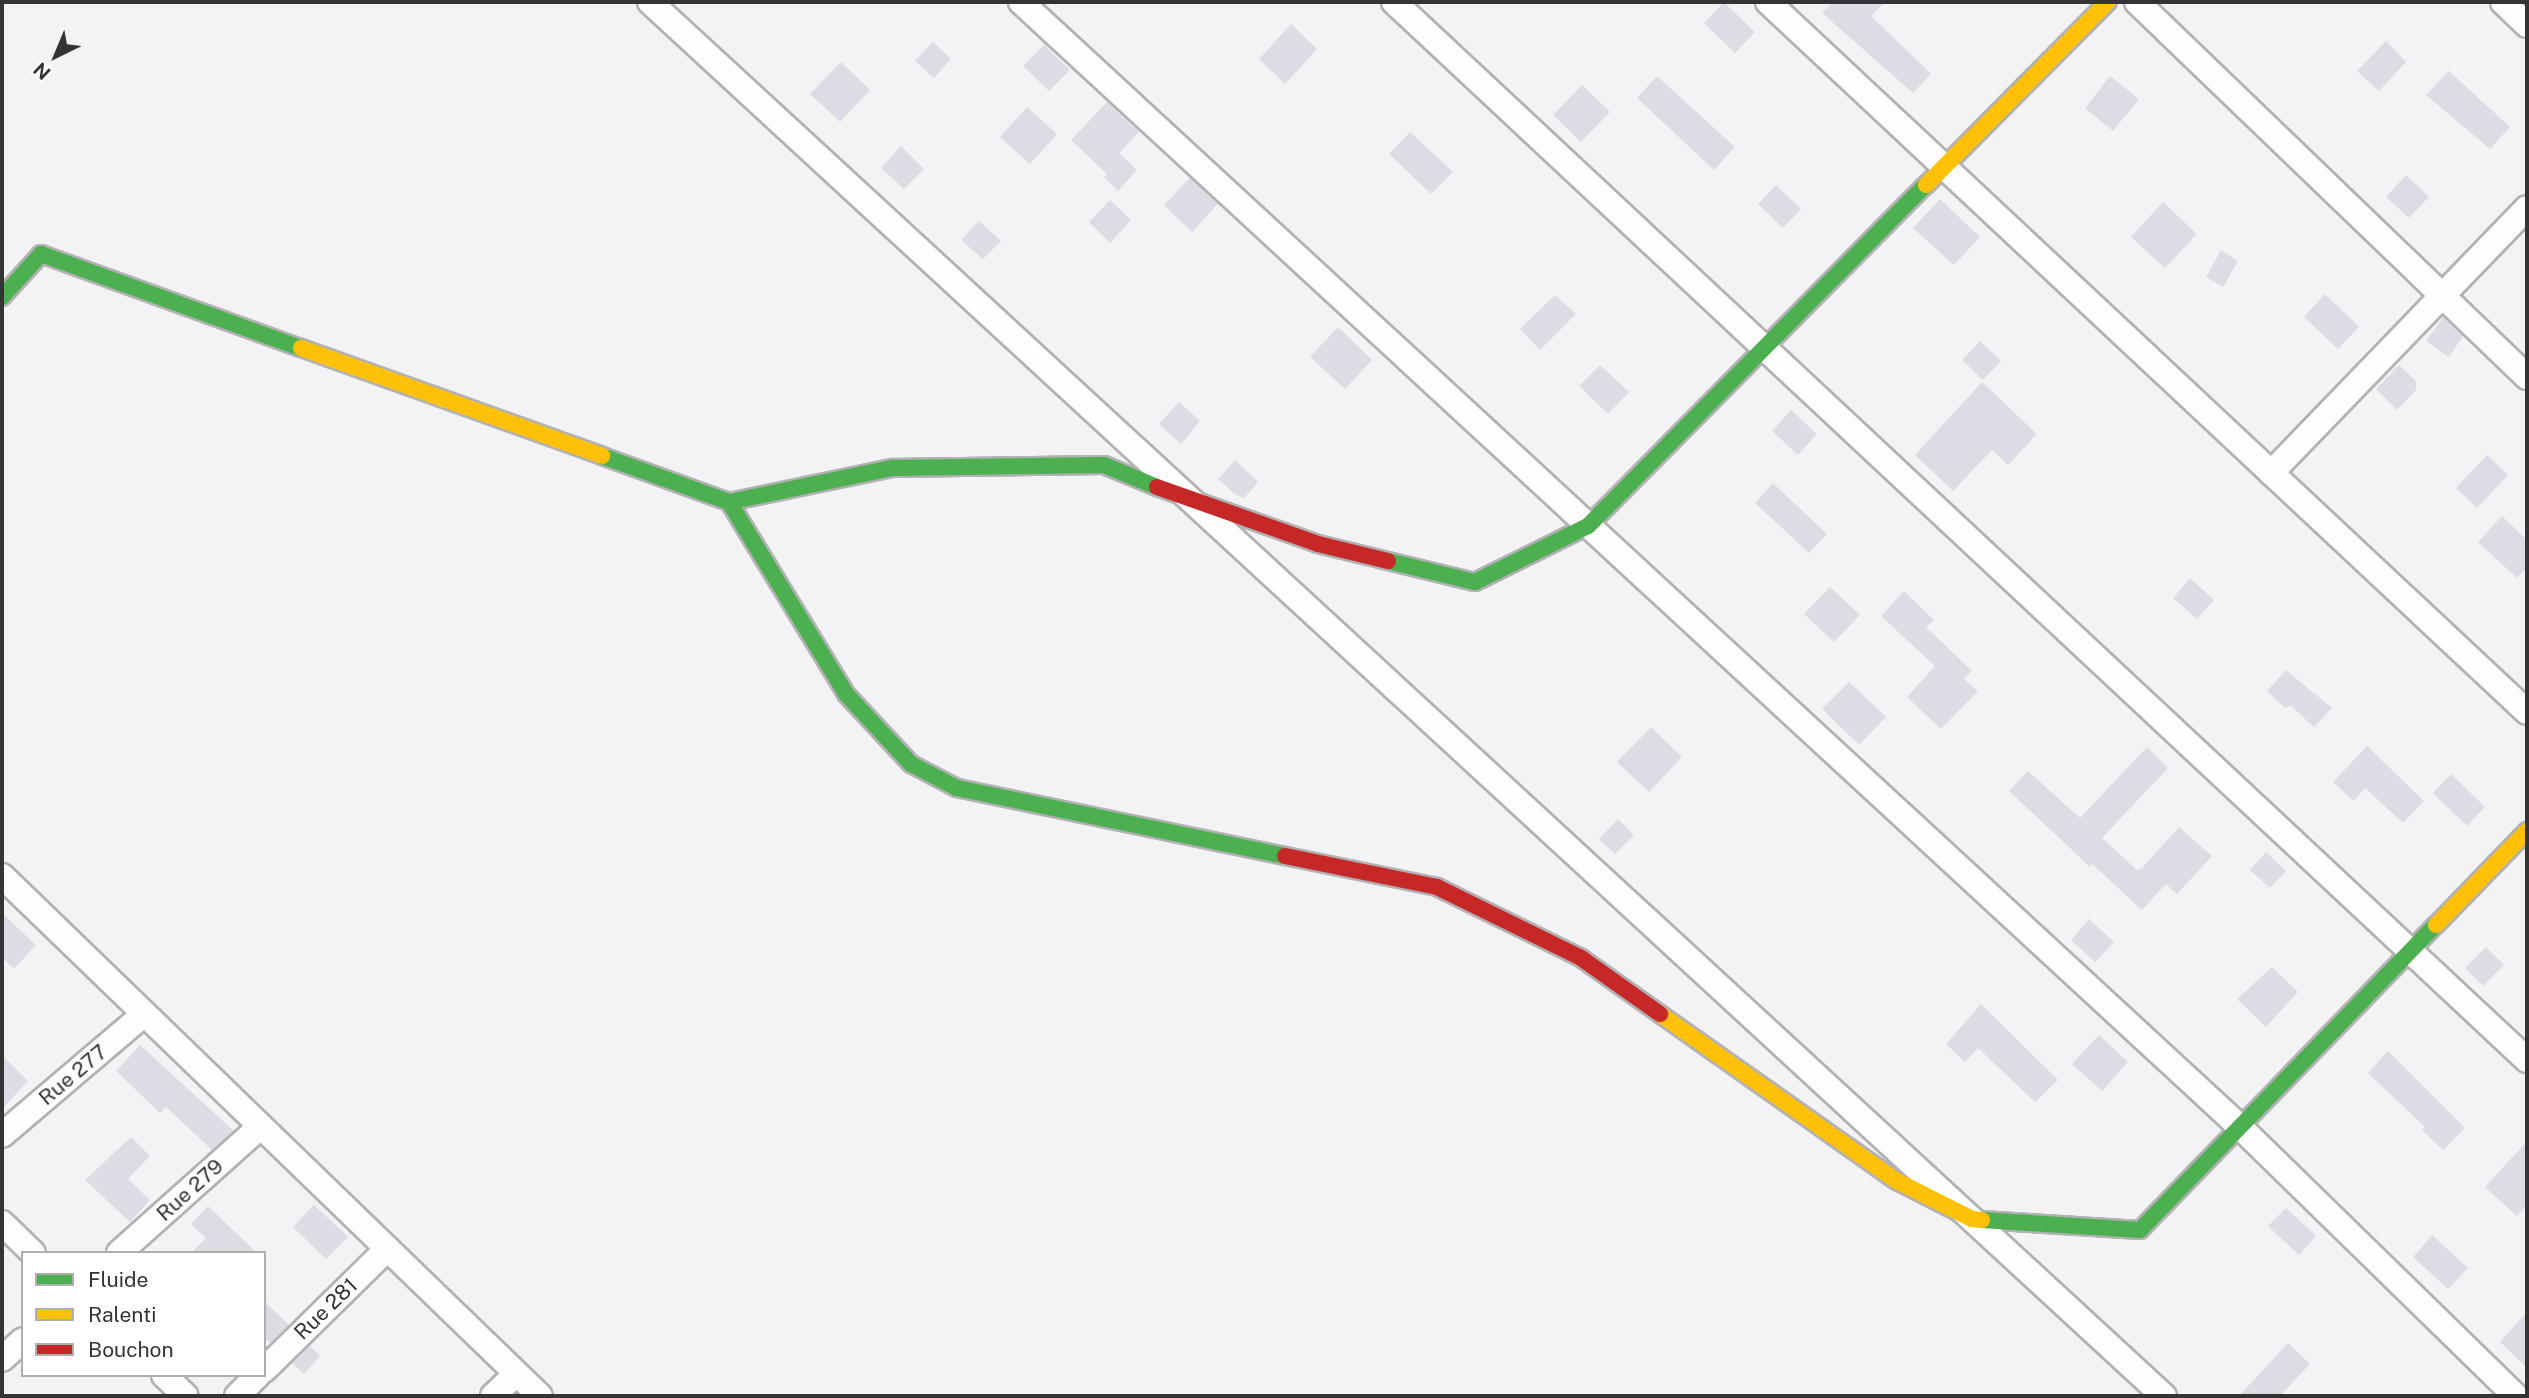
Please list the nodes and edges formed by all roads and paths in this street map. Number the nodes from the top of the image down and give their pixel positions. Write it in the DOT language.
graph roads {
  1 [pos="650,2"];
  2 [pos="1021,2"];
  3 [pos="1394,2"];
  4 [pos="1768,2"];
  5 [pos="2108,2"];
  6 [pos="2137,2"];
  7 [pos="2503,2"];
  8 [pos="2527,25"];
  9 [pos="1944,167"];
  10 [pos="2527,208"];
  11 [pos="2442,296"];
  12 [pos="2,297"];
  13 [pos="1765,348"];
  14 [pos="2527,377"];
  15 [pos="2271,473"];
  16 [pos="729,502"];
  17 [pos="1193,502"];
  18 [pos="1588,526"];
  19 [pos="2527,712"];
  20 [pos="2527,831"];
  21 [pos="2,876"];
  22 [pos="2411,951"];
  23 [pos="144,1014"];
  24 [pos="2527,1060"];
  25 [pos="260,1126"];
  26 [pos="2240,1127"];
  27 [pos="2,1135"];
  28 [pos="1972,1219"];
  29 [pos="2,1223"];
  30 [pos="387,1249"];
  31 [pos="31,1251"];
  32 [pos="121,1251"];
  33 [pos="21,1342"];
  34 [pos="2,1359"];
  35 [pos="266,1368"];
  36 [pos="516,1374"];
  37 [pos="166,1377"];
  38 [pos="256,1377"];
  39 [pos="186,1396"];
  40 [pos="237,1396"];
  41 [pos="493,1396"];
  42 [pos="540,1396"];
  43 [pos="2164,1396"];
  44 [pos="2516,1396"];
  1 -- 17 [label="street"];
  2 -- 18 [label="street"];
  3 -- 13 [label="street"];
  4 -- 9 [label="street"];
  5 -- 9 [label="street"];
  6 -- 11 [label="street"];
  7 -- 8 [label="street"];
  9 -- 13 [label="street"];
  9 -- 15 [label="street"];
  10 -- 11 [label="street"];
  11 -- 14 [label="street"];
  11 -- 15 [label="street"];
  12 -- 16 [label="street"];
  13 -- 18 [label="street"];
  13 -- 22 [label="street"];
  15 -- 19 [label="street"];
  16 -- 17 [label="street"];
  16 -- 28 [label="street"];
  17 -- 18 [label="street"];
  17 -- 28 [label="street"];
  18 -- 26 [label="street"];
  20 -- 22 [label="street"];
  21 -- 23 [label="street"];
  22 -- 24 [label="street"];
  22 -- 26 [label="street"];
  23 -- 25 [label="street"];
  23 -- 27 [label="street, Rue 277"];
  25 -- 30 [label="street"];
  25 -- 32 [label="street, Rue 279"];
  26 -- 28 [label="street"];
  26 -- 44 [label="street"];
  28 -- 43 [label="street"];
  29 -- 31 [label="street"];
  30 -- 35 [label="street, Rue 281"];
  30 -- 36 [label="street"];
  33 -- 34 [label="street"];
  36 -- 41 [label="street"];
  36 -- 42 [label="street"];
  37 -- 39 [label="street"];
  38 -- 40 [label="street"];
}
